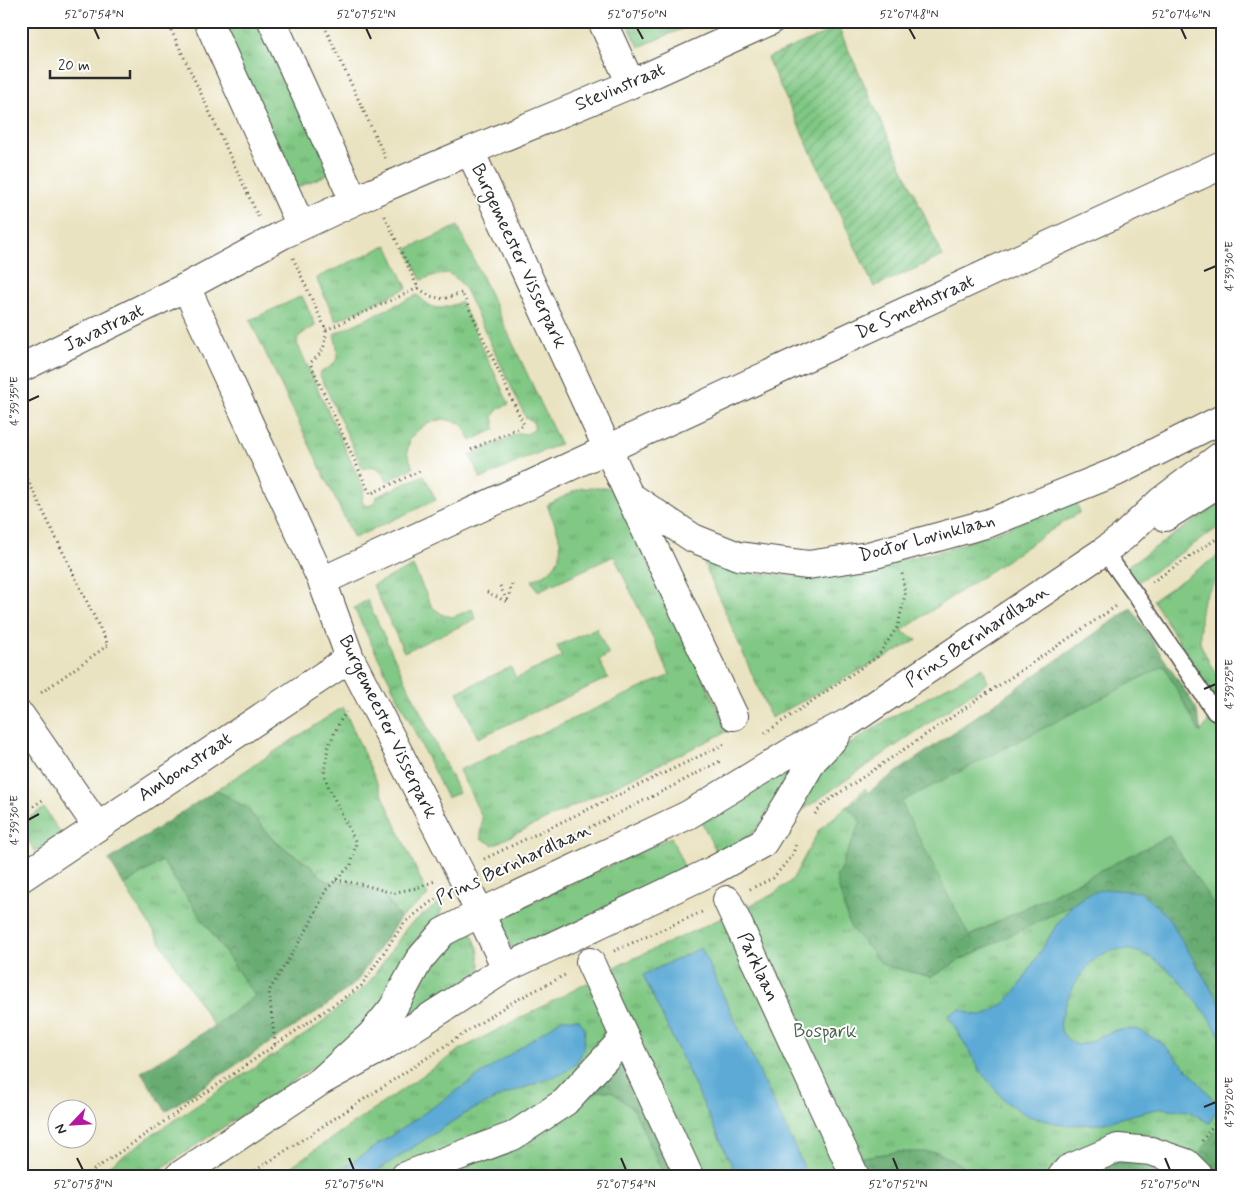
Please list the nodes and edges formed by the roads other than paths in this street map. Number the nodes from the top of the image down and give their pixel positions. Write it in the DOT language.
graph roads {
  1 [pos="208,21"];
  2 [pos="272,21"];
  3 [pos="602,21"];
  4 [pos="770,21"];
  5 [pos="631,84"];
  6 [pos="470,151"];
  7 [pos="1222,165"];
  8 [pos="375,192"];
  9 [pos="284,234"];
  10 [pos="186,287"];
  11 [pos="21,368"];
  12 [pos="1222,419"];
  13 [pos="608,449"];
  14 [pos="1222,455"];
  15 [pos="1222,481"];
  16 [pos="629,495"];
  17 [pos="1113,544"];
  18 [pos="322,581"];
  19 [pos="350,658"];
  20 [pos="29,706"];
  21 [pos="1222,715"];
  22 [pos="851,721"];
  23 [pos="733,728"];
  24 [pos="97,826"];
  25 [pos="21,878"];
  26 [pos="727,900"];
  27 [pos="480,913"];
  28 [pos="590,962"];
  29 [pos="506,968"];
  30 [pos="625,1037"];
  31 [pos="321,1081"];
  32 [pos="179,1176"];
  33 [pos="405,1176"];
  34 [pos="689,1176"];
  35 [pos="855,1176"];
  36 [pos="1062,1176"];
  37 [pos="1199,1176"];
  1 -- 9 [label="street"];
  2 -- 8 [label="street"];
  3 -- 5 [label="street"];
  4 -- 5 [label="street, Stevinstraat"];
  5 -- 6 [label="street, Stevinstraat"];
  6 -- 8 [label="street, Burgemeester Visserpark"];
  6 -- 13 [label="street, Burgemeester Visserpark"];
  7 -- 13 [label="street, De Smethstraat"];
  8 -- 9 [label="street, Burgemeester Visserpark"];
  9 -- 10 [label="street, Burgemeester Visserpark"];
  10 -- 11 [label="street, Javastraat"];
  10 -- 18 [label="street, Burgemeester Visserpark"];
  12 -- 16 [label="street, Doctor Lovinklaan"];
  13 -- 16 [label="street, Burgemeester Visserpark"];
  13 -- 18 [label="street"];
  14 -- 17 [label="street, Prins Bernhardlaan"];
  15 -- 17 [label="street, Prins Bernhardlaan"];
  16 -- 23 [label="street, Burgemeester Visserpark"];
  17 -- 21 [label="lane"];
  17 -- 22 [label="street, Prins Bernhardlaan"];
  18 -- 19 [label="street, Burgemeester Visserpark"];
  19 -- 24 [label="street, Ambonstraat"];
  19 -- 27 [label="street, Burgemeester Visserpark"];
  20 -- 24 [label="street"];
  22 -- 27 [label="street, Prins Bernhardlaan"];
  22 -- 29 [label="street, Prins Bernhardlaan"];
  24 -- 25 [label="street, Ambonstraat"];
  26 -- 35 [label="street, Parklaan"];
  27 -- 29 [label="street, Burgemeester Visserpark"];
  27 -- 31 [label="street, Prins Bernhardlaan"];
  28 -- 30 [label="street"];
  29 -- 31 [label="street, Prins Bernhardlaan"];
  30 -- 33 [label="street"];
  30 -- 34 [label="street"];
  31 -- 32 [label="street, Prins Bernhardlaan"];
  36 -- 37 [label="street"];
}
